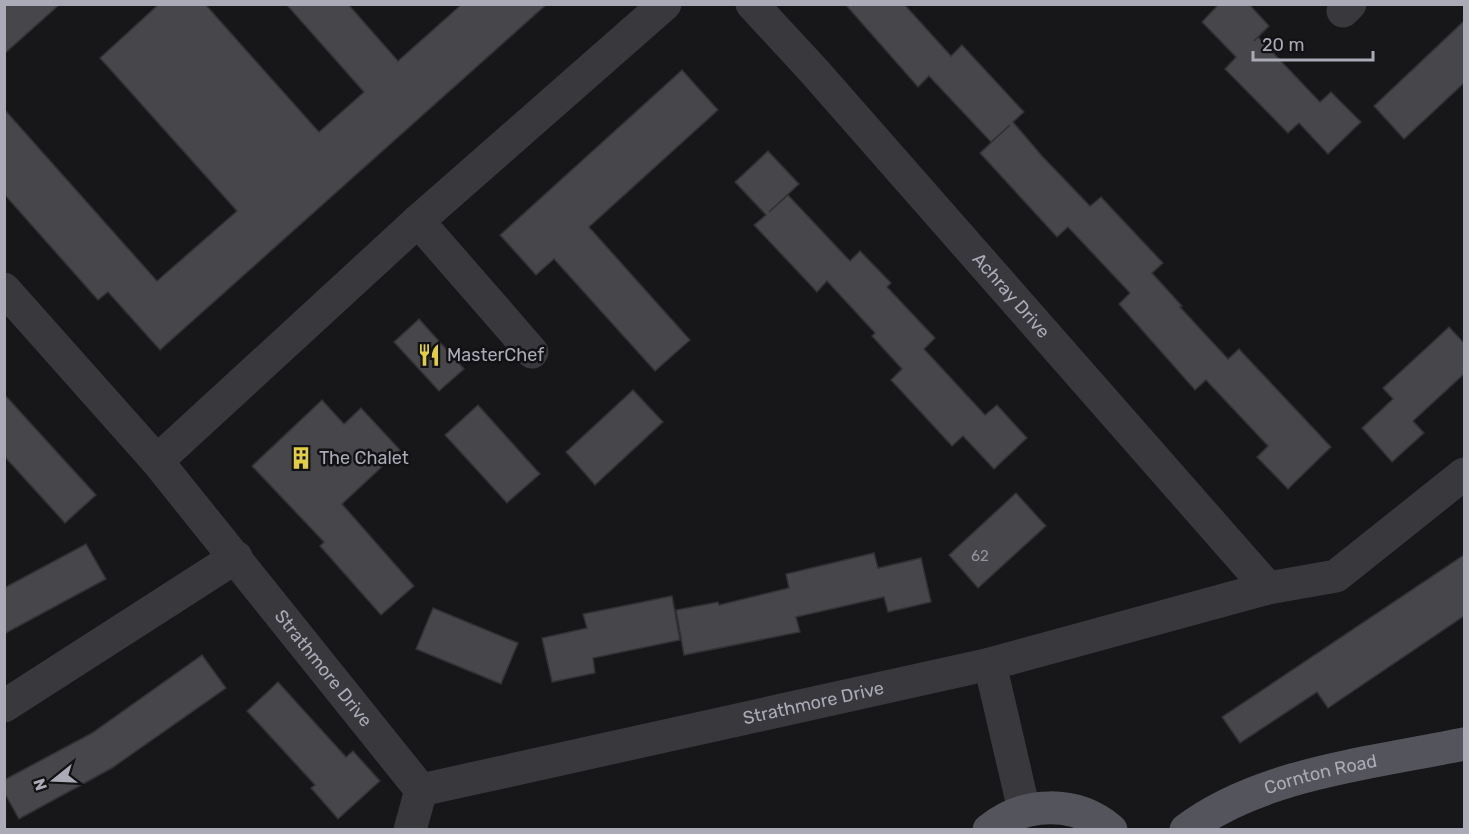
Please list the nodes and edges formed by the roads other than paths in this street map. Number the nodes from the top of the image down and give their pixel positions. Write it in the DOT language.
graph roads {
  1 [pos="665,4"];
  2 [pos="752,4"];
  3 [pos="418,221"];
  4 [pos="4,289"];
  5 [pos="532,352"];
  6 [pos="157,461"];
  7 [pos="1464,474"];
  8 [pos="236,557"];
  9 [pos="1268,588"];
  10 [pos="990,664"];
  11 [pos="4,706"];
  12 [pos="1464,744"];
  13 [pos="421,790"];
  14 [pos="1024,810"];
  15 [pos="410,830"];
  16 [pos="989,830"];
  17 [pos="1111,830"];
  18 [pos="1186,830"];
  1 -- 3 [label="street"];
  2 -- 9 [label="street, Achray Drive"];
  3 -- 5 [label="street"];
  3 -- 6 [label="street"];
  4 -- 6 [label="street, Strathmore Drive"];
  6 -- 8 [label="street, Strathmore Drive"];
  7 -- 9 [label="street, Strathmore Drive"];
  8 -- 11 [label="street"];
  8 -- 13 [label="street, Strathmore Drive"];
  9 -- 10 [label="street, Strathmore Drive"];
  10 -- 13 [label="street, Strathmore Drive"];
  10 -- 14 [label="street"];
  12 -- 18 [label="main road, Cornton Road"];
  13 -- 15 [label="street"];
  14 -- 16 [label="main road"];
  14 -- 17 [label="main road"];
}
